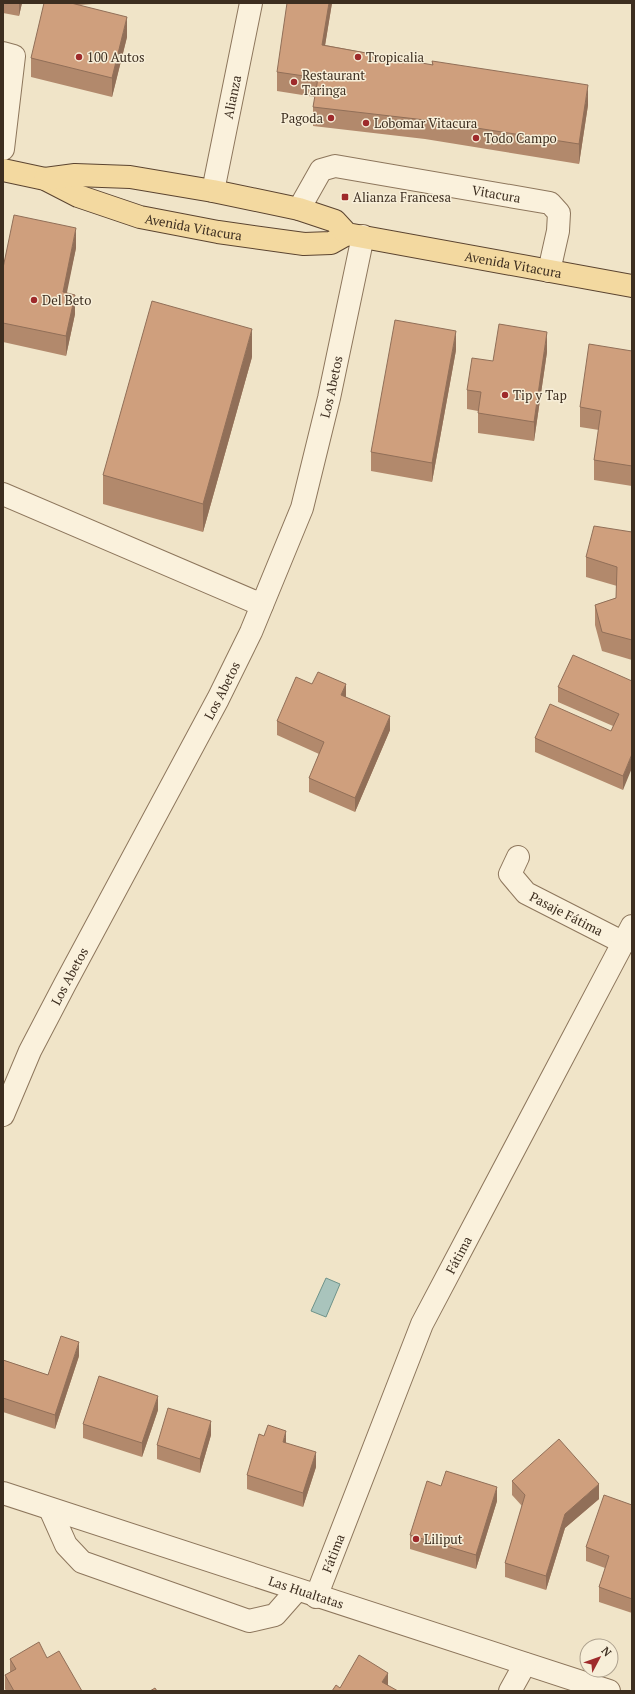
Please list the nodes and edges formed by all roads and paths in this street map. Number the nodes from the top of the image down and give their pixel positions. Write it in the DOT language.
graph roads {
  1 [pos="251,3"];
  2 [pos="3,54"];
  3 [pos="3,149"];
  4 [pos="3,170"];
  5 [pos="45,179"];
  6 [pos="213,191"];
  7 [pos="299,209"];
  8 [pos="355,235"];
  9 [pos="549,271"];
  10 [pos="632,286"];
  11 [pos="3,494"];
  12 [pos="262,604"];
  13 [pos="518,857"];
  14 [pos="628,935"];
  15 [pos="3,1115"];
  16 [pos="3,1493"];
  17 [pos="50,1509"];
  18 [pos="307,1593"];
  19 [pos="525,1664"];
  20 [pos="510,1691"];
  21 [pos="609,1691"];
  1 -- 6 [label="street, Alianza"];
  2 -- 3 [label="street"];
  4 -- 5 [label="main road, Avenida Vitacura"];
  5 -- 6 [label="main road, Avenida Vitacura"];
  5 -- 8 [label="main road, Avenida Vitacura"];
  6 -- 7 [label="main road, Avenida Vitacura"];
  7 -- 8 [label="main road, Avenida Vitacura"];
  7 -- 9 [label="street, Vitacura"];
  8 -- 9 [label="main road, Avenida Vitacura"];
  8 -- 12 [label="street, Los Abetos"];
  9 -- 10 [label="main road, Avenida Vitacura"];
  11 -- 12 [label="street"];
  12 -- 15 [label="street, Los Abetos"];
  13 -- 14 [label="street, Pasaje Fátima"];
  14 -- 18 [label="street, Fátima"];
  16 -- 17 [label="street, Las Hualtatas"];
  17 -- 18 [label="street, Las Hualtatas"];
  17 -- 18 [label="street"];
  18 -- 19 [label="street, Las Hualtatas"];
  19 -- 20 [label="street"];
  19 -- 21 [label="street, Las Hualtatas"];
}
